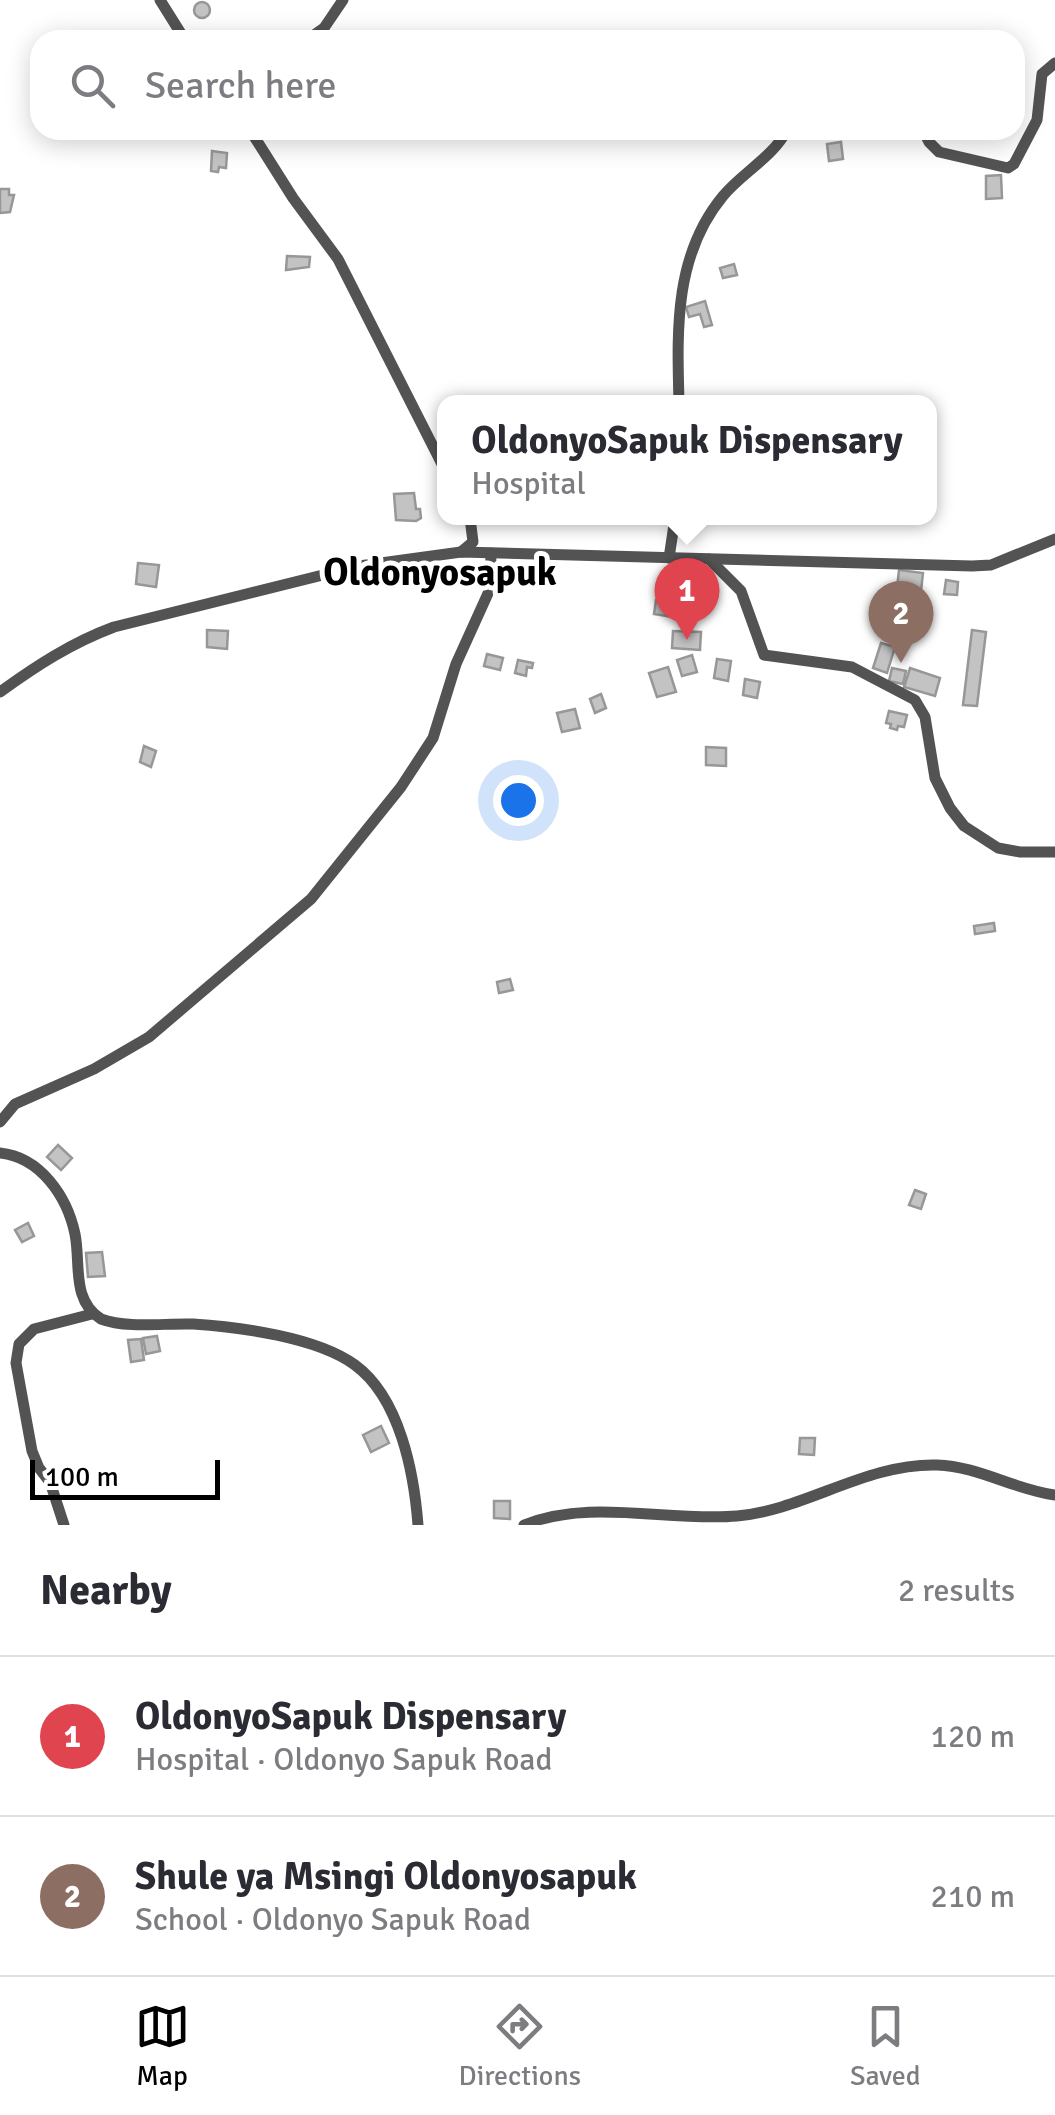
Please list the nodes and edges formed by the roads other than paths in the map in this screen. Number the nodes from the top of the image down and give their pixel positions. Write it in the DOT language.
graph roads {
  1 [pos="344,0"];
  2 [pos="162,1"];
  3 [pos="179,30"];
  4 [pos="318,30"];
  5 [pos="1055,63"];
  6 [pos="256,140"];
  7 [pos="781,140"];
  8 [pos="927,140"];
  9 [pos="680,395"];
  10 [pos="437,454"];
  11 [pos="472,525"];
  12 [pos="673,525"];
  13 [pos="1055,539"];
  14 [pos="461,552"];
  15 [pos="492,553"];
  16 [pos="669,558"];
  17 [pos="709,559"];
  18 [pos="0,692"];
  19 [pos="1055,852"];
  20 [pos="0,1122"];
  21 [pos="0,1152"];
  22 [pos="92,1314"];
  23 [pos="1055,1495"];
  24 [pos="64,1525"];
  25 [pos="418,1525"];
  26 [pos="524,1525"];
  1 -- 4 [label="street"];
  2 -- 3 [label="street"];
  5 -- 8 [label="street"];
  6 -- 10 [label="street"];
  7 -- 9 [label="street"];
  11 -- 14 [label="street"];
  12 -- 16 [label="street"];
  13 -- 17 [label="street"];
  14 -- 15 [label="street"];
  14 -- 18 [label="street"];
  15 -- 16 [label="street"];
  15 -- 20 [label="street"];
  16 -- 17 [label="street"];
  17 -- 19 [label="street"];
  21 -- 22 [label="street"];
  22 -- 24 [label="street"];
  22 -- 25 [label="street"];
  23 -- 26 [label="street"];
}
